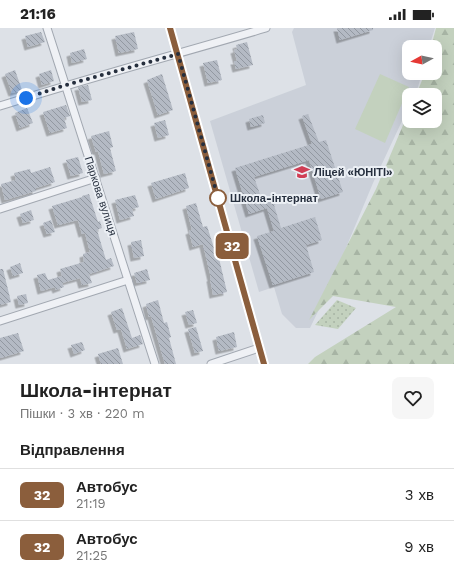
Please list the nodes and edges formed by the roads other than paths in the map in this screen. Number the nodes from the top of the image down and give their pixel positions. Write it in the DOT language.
graph roads {
  1 [pos="47,28"];
  2 [pos="170,28"];
  3 [pos="266,28"];
  4 [pos="178,54"];
  5 [pos="66,85"];
  6 [pos="0,106"];
  7 [pos="96,178"];
  8 [pos="0,210"];
  9 [pos="128,280"];
  10 [pos="0,321"];
  11 [pos="259,348"];
  12 [pos="155,364"];
  13 [pos="211,364"];
  14 [pos="264,364"];
  1 -- 5 [label="street, Паркова вулиця"];
  2 -- 4 [label="main road"];
  3 -- 4 [label="street"];
  4 -- 5 [label="street"];
  4 -- 11 [label="main road"];
  5 -- 6 [label="street"];
  5 -- 7 [label="street, Паркова вулиця"];
  7 -- 8 [label="street"];
  7 -- 9 [label="street, Паркова вулиця"];
  9 -- 10 [label="street"];
  9 -- 12 [label="street, Паркова вулиця"];
  11 -- 13 [label="street"];
  11 -- 14 [label="main road"];
}
